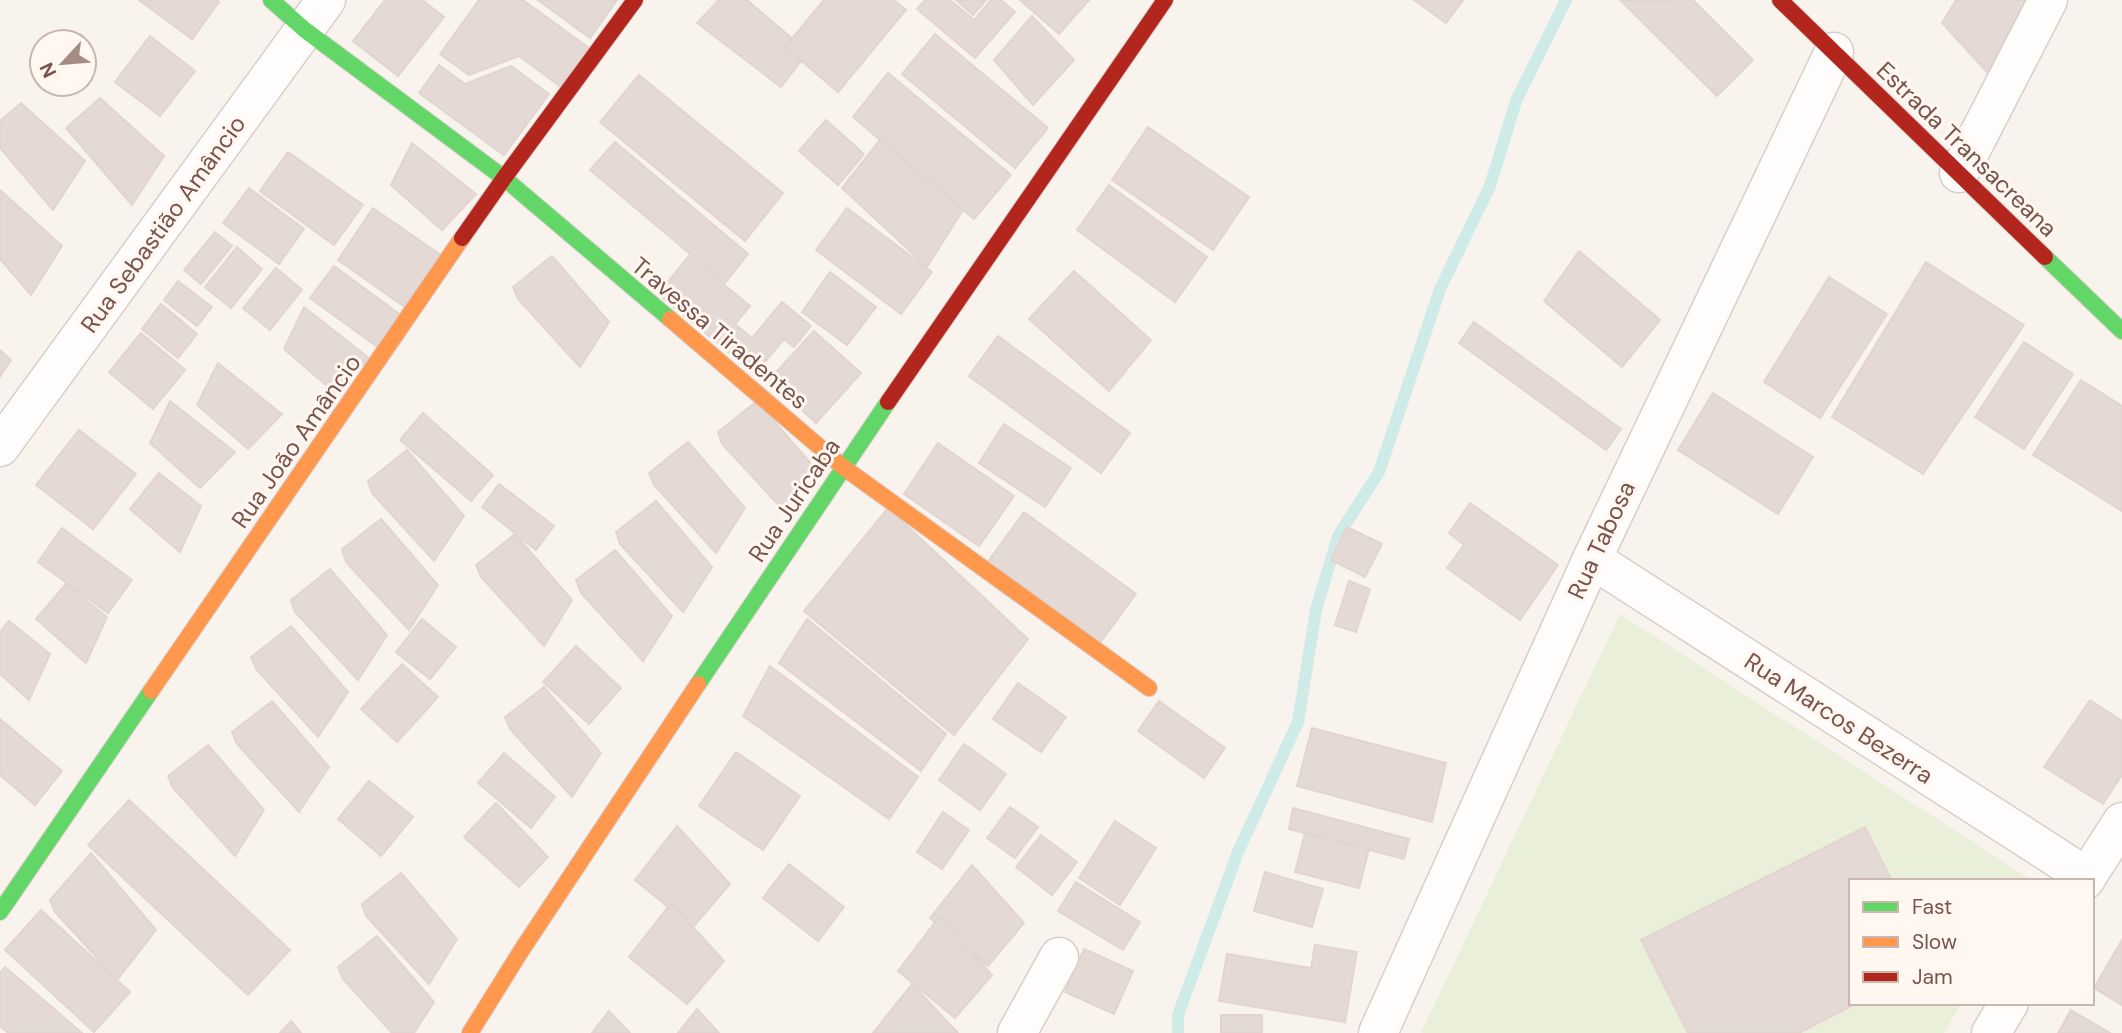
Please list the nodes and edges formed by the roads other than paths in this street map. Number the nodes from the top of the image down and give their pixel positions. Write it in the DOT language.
graph roads {
  1 [pos="271,0"];
  2 [pos="635,0"];
  3 [pos="1165,0"];
  4 [pos="1780,0"];
  5 [pos="2048,0"];
  6 [pos="315,15"];
  7 [pos="1834,52"];
  8 [pos="1959,173"];
  9 [pos="504,178"];
  10 [pos="2122,331"];
  11 [pos="0,447"];
  12 [pos="843,467"];
  13 [pos="1592,559"];
  14 [pos="1149,688"];
  15 [pos="2122,822"];
  16 [pos="2085,879"];
  17 [pos="0,912"];
  18 [pos="1059,957"];
  19 [pos="2008,1005"];
  20 [pos="470,1033"];
  21 [pos="1017,1033"];
  22 [pos="1378,1033"];
  23 [pos="1991,1033"];
  1 -- 6 [label="street, Travessa Tiradentes"];
  2 -- 9 [label="street, Rua João Amâncio"];
  3 -- 12 [label="street, Rua Juricaba"];
  4 -- 7 [label="street, Estrada Transacreana"];
  5 -- 8 [label="street"];
  6 -- 9 [label="street, Travessa Tiradentes"];
  6 -- 11 [label="street, Rua Sebastião Amâncio"];
  7 -- 8 [label="street, Estrada Transacreana"];
  7 -- 13 [label="street, Rua Tabosa"];
  8 -- 10 [label="street, Estrada Transacreana"];
  9 -- 12 [label="street, Travessa Tiradentes"];
  9 -- 17 [label="street, Rua João Amâncio"];
  12 -- 14 [label="street, Travessa Tiradentes"];
  12 -- 20 [label="street, Rua Juricaba"];
  13 -- 16 [label="street, Rua Marcos Bezerra"];
  13 -- 22 [label="street, Rua Tabosa"];
  15 -- 16 [label="street"];
  18 -- 21 [label="street"];
  19 -- 23 [label="street"];
}
